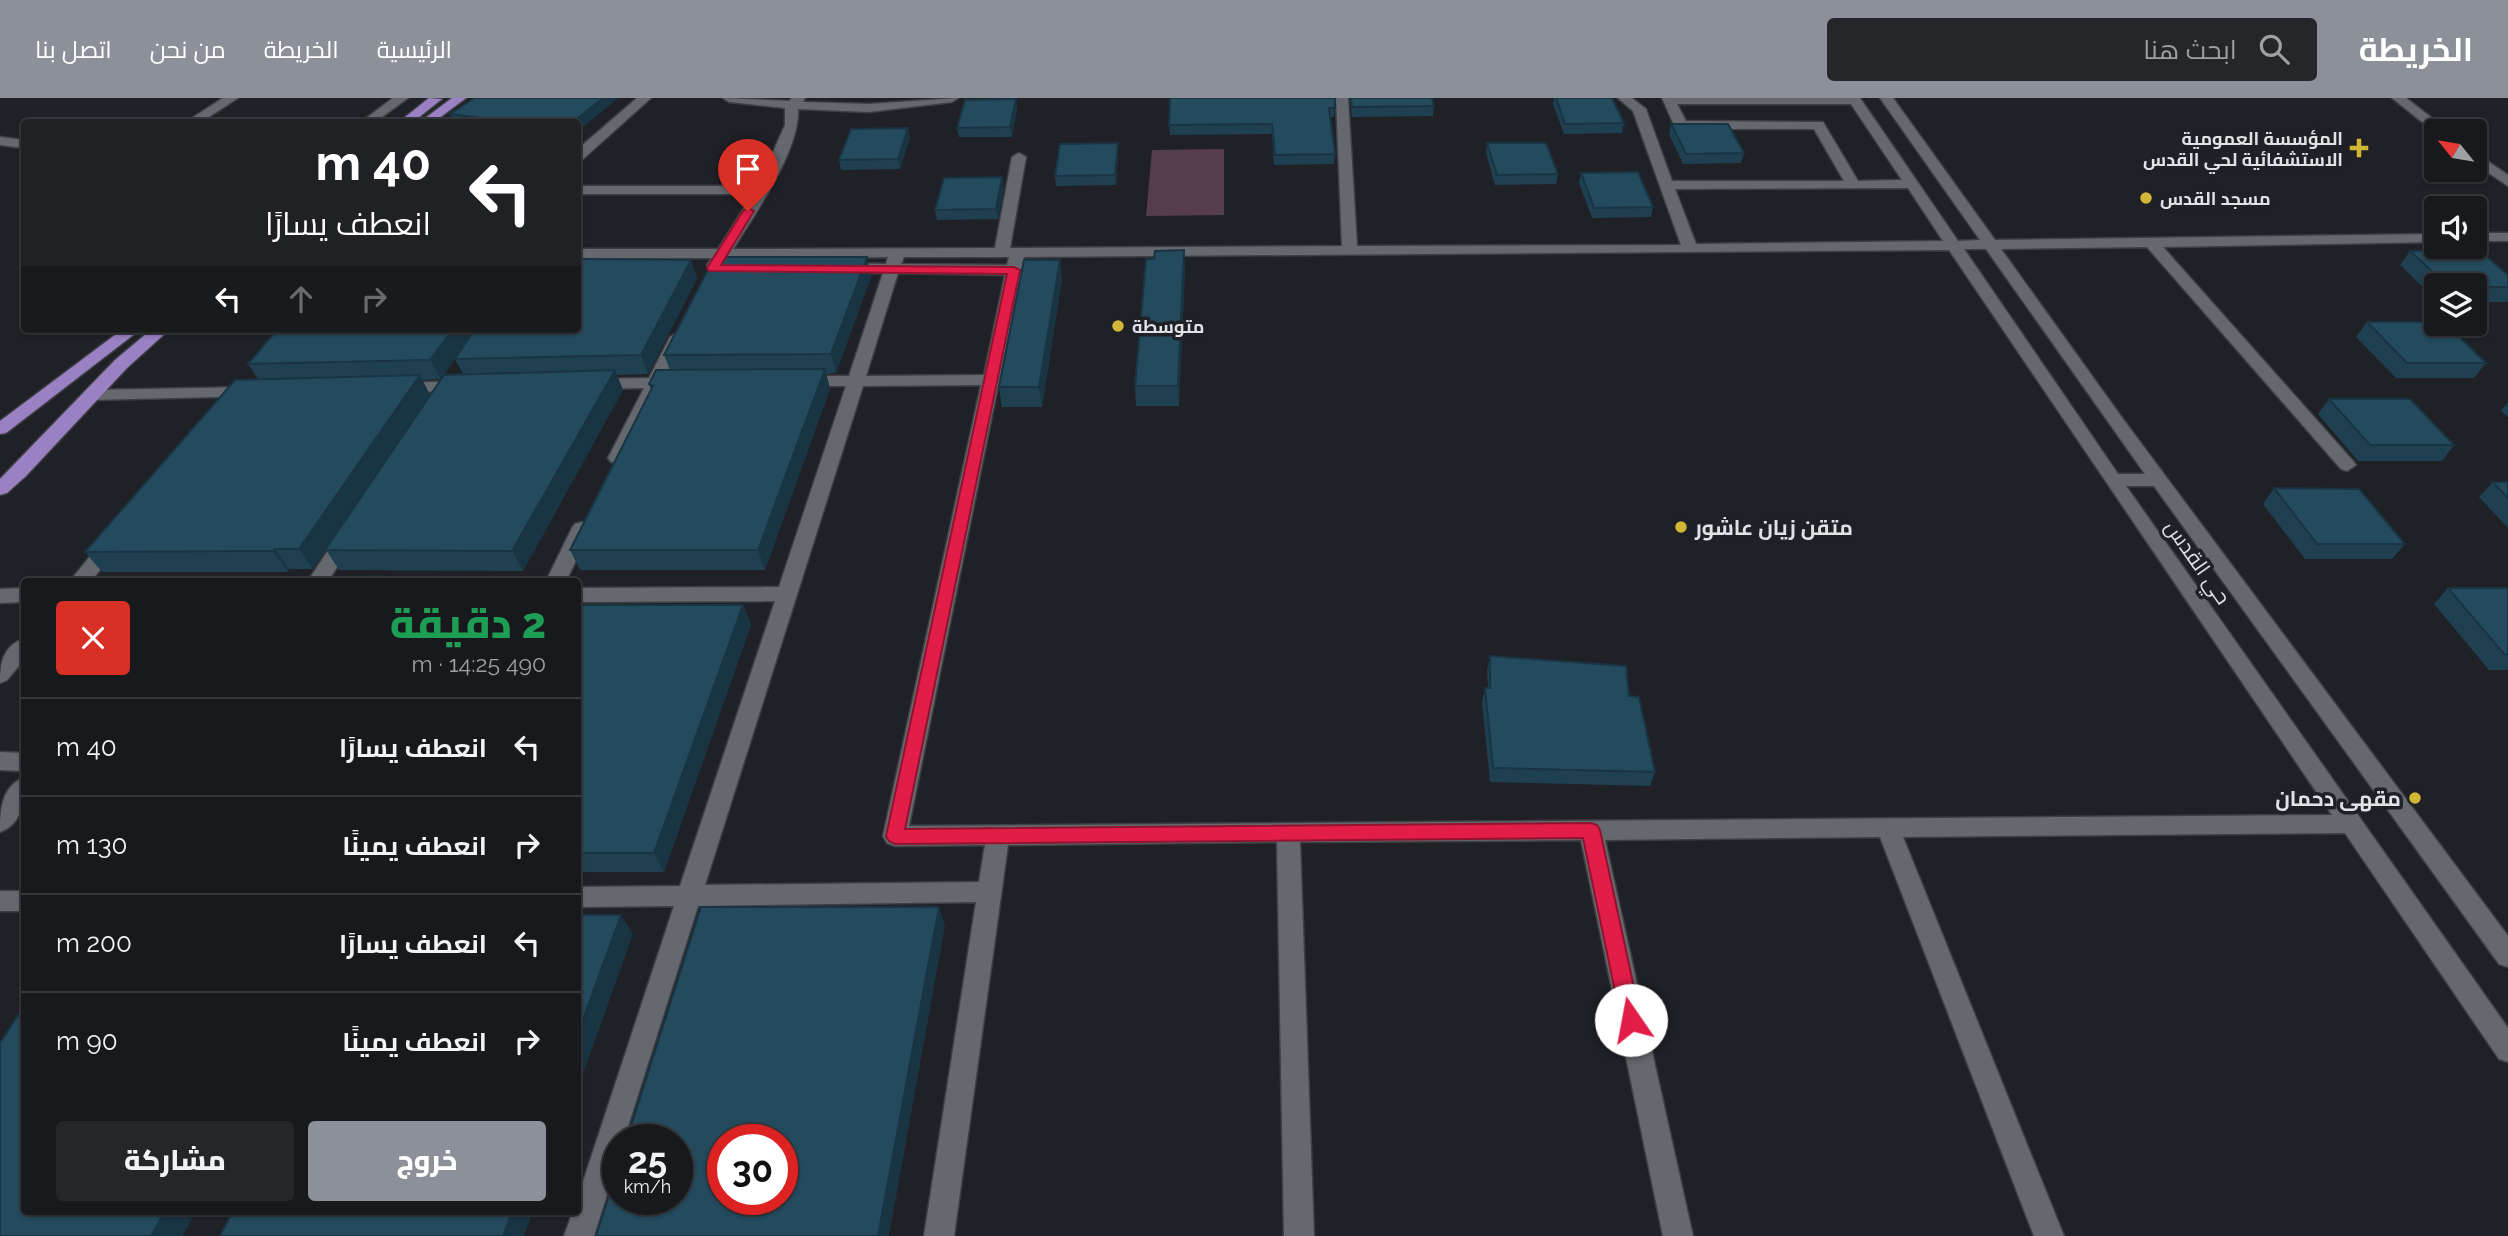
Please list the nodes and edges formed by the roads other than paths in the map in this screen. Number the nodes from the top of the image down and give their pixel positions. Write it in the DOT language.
graph roads {
  1 [pos="232,98"];
  2 [pos="402,98"];
  3 [pos="438,98"];
  4 [pos="460,98"];
  5 [pos="645,98"];
  6 [pos="729,98"];
  7 [pos="952,98"];
  8 [pos="1342,98"];
  9 [pos="1624,98"];
  10 [pos="1886,98"];
  11 [pos="2398,98"];
  12 [pos="1669,99"];
  13 [pos="1855,99"];
  14 [pos="795,102"];
  15 [pos="197,119"];
  16 [pos="372,119"];
  17 [pos="409,119"];
  18 [pos="430,119"];
  19 [pos="2426,119"];
  20 [pos="0,141"];
  21 [pos="21,144"];
  22 [pos="581,150"];
  23 [pos="1019,157"];
  24 [pos="2487,166"];
  25 [pos="2508,181"];
  26 [pos="1913,184"];
  27 [pos="1666,185"];
  28 [pos="1854,185"];
  29 [pos="581,190"];
  30 [pos="763,190"];
  31 [pos="2487,237"];
  32 [pos="2508,237"];
  33 [pos="2424,238"];
  34 [pos="2151,242"];
  35 [pos="1955,245"];
  36 [pos="1990,245"];
  37 [pos="1350,249"];
  38 [pos="1690,249"];
  39 [pos="1010,251"];
  40 [pos="581,254"];
  41 [pos="895,260"];
  42 [pos="714,267"];
  43 [pos="581,268"];
  44 [pos="1014,270"];
  45 [pos="684,325"];
  46 [pos="127,333"];
  47 [pos="157,333"];
  48 [pos="459,367"];
  49 [pos="259,371"];
  50 [pos="856,380"];
  51 [pos="991,380"];
  52 [pos="789,381"];
  53 [pos="654,382"];
  54 [pos="695,382"];
  55 [pos="571,384"];
  56 [pos="445,386"];
  57 [pos="487,386"];
  58 [pos="377,388"];
  59 [pos="269,391"];
  60 [pos="241,392"];
  61 [pos="92,395"];
  62 [pos="430,409"];
  63 [pos="223,413"];
  64 [pos="0,429"];
  65 [pos="2347,465"];
  66 [pos="611,469"];
  67 [pos="2113,480"];
  68 [pos="2159,480"];
  69 [pos="0,489"];
  70 [pos="593,506"];
  71 [pos="356,524"];
  72 [pos="125,528"];
  73 [pos="83,578"];
  74 [pos="320,578"];
  75 [pos="557,578"];
  76 [pos="787,594"];
  77 [pos="581,595"];
  78 [pos="0,596"];
  79 [pos="21,596"];
  80 [pos="21,650"];
  81 [pos="0,675"];
  82 [pos="0,761"];
  83 [pos="21,762"];
  84 [pos="21,792"];
  85 [pos="0,823"];
  86 [pos="2350,824"];
  87 [pos="1888,828"];
  88 [pos="1591,830"];
  89 [pos="1288,833"];
  90 [pos="998,835"];
  91 [pos="990,892"];
  92 [pos="690,895"];
  93 [pos="581,897"];
  94 [pos="0,901"];
  95 [pos="21,901"];
  96 [pos="2508,956"];
  97 [pos="2508,1050"];
  98 [pos="579,1236"];
  99 [pos="939,1236"];
  100 [pos="1299,1236"];
  101 [pos="1678,1236"];
  102 [pos="2049,1236"];
  1 -- 15 [label="street"];
  2 -- 16 [label="street"];
  3 -- 17 [label="main road"];
  4 -- 18 [label="main road"];
  5 -- 22 [label="street"];
  6 -- 14 [label="street"];
  7 -- 14 [label="street"];
  8 -- 37 [label="street"];
  9 -- 27 [label="street"];
  10 -- 36 [label="street"];
  11 -- 19 [label="street"];
  12 -- 13 [label="street"];
  12 -- 28 [label="street"];
  13 -- 26 [label="street, حي القدس"];
  14 -- 30 [label="street"];
  20 -- 21 [label="street"];
  23 -- 39 [label="street"];
  24 -- 25 [label="street"];
  26 -- 28 [label="street"];
  26 -- 35 [label="street, حي القدس"];
  27 -- 28 [label="street"];
  27 -- 38 [label="street"];
  29 -- 30 [label="street"];
  30 -- 42 [label="street"];
  31 -- 32 [label="street"];
  33 -- 34 [label="street"];
  34 -- 36 [label="street"];
  34 -- 65 [label="street"];
  35 -- 36 [label="street"];
  35 -- 38 [label="street"];
  35 -- 67 [label="street, حي القدس"];
  36 -- 68 [label="street"];
  37 -- 38 [label="street"];
  37 -- 39 [label="street"];
  39 -- 41 [label="street"];
  39 -- 44 [label="street"];
  40 -- 42 [label="street"];
  41 -- 42 [label="street"];
  41 -- 44 [label="street"];
  41 -- 50 [label="street"];
  42 -- 43 [label="street"];
  44 -- 51 [label="street"];
  45 -- 53 [label="street"];
  46 -- 64 [label="main road"];
  47 -- 61 [label="main road"];
  48 -- 56 [label="street"];
  49 -- 60 [label="street"];
  50 -- 51 [label="street"];
  50 -- 52 [label="street"];
  50 -- 76 [label="street"];
  51 -- 90 [label="street"];
  53 -- 54 [label="street"];
  53 -- 55 [label="street"];
  53 -- 66 [label="street"];
  56 -- 57 [label="street"];
  56 -- 58 [label="street"];
  56 -- 62 [label="street"];
  59 -- 60 [label="street"];
  60 -- 61 [label="street"];
  60 -- 63 [label="street"];
  61 -- 69 [label="main road"];
  67 -- 68 [label="street"];
  67 -- 86 [label="street, حي القدس"];
  68 -- 96 [label="street"];
  70 -- 75 [label="street"];
  71 -- 74 [label="street"];
  72 -- 73 [label="street"];
  76 -- 77 [label="street"];
  76 -- 92 [label="street"];
  78 -- 79 [label="street"];
  80 -- 81 [label="street"];
  82 -- 83 [label="street"];
  84 -- 85 [label="street"];
  86 -- 87 [label="street"];
  86 -- 97 [label="street, حي القدس"];
  87 -- 88 [label="street"];
  87 -- 102 [label="street"];
  88 -- 89 [label="street"];
  88 -- 101 [label="street"];
  89 -- 90 [label="street"];
  89 -- 100 [label="street"];
  90 -- 91 [label="street"];
  91 -- 92 [label="street"];
  91 -- 99 [label="street"];
  92 -- 93 [label="street"];
  92 -- 98 [label="street"];
  94 -- 95 [label="street"];
}
